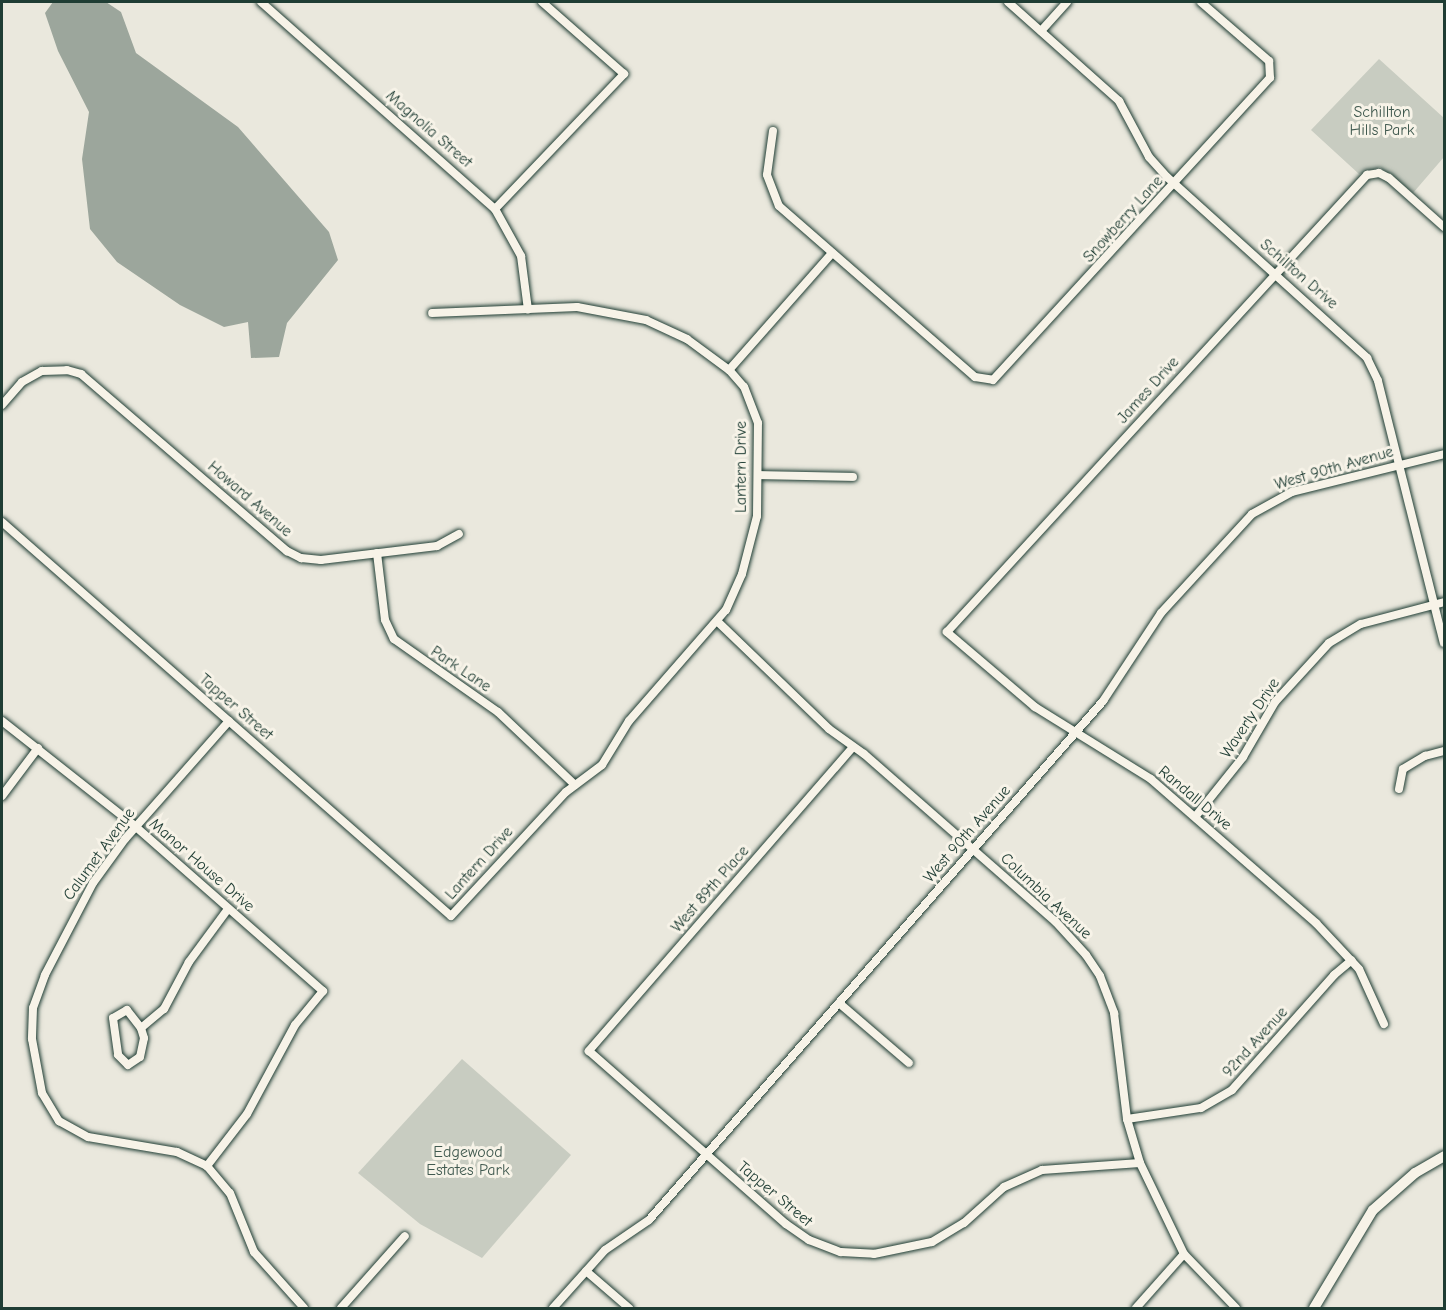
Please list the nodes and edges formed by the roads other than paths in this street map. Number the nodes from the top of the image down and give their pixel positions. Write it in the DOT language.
graph roads {
  1 [pos="261,2"];
  2 [pos="542,2"];
  3 [pos="1008,2"];
  4 [pos="1068,2"];
  5 [pos="1202,2"];
  6 [pos="1041,31"];
  7 [pos="773,131"];
  8 [pos="1175,184"];
  9 [pos="495,209"];
  10 [pos="1444,227"];
  11 [pos="832,253"];
  12 [pos="1275,274"];
  13 [pos="528,310"];
  14 [pos="432,313"];
  15 [pos="729,370"];
  16 [pos="2,405"];
  17 [pos="1444,454"];
  18 [pos="1400,465"];
  19 [pos="759,475"];
  20 [pos="852,477"];
  21 [pos="2,522"];
  22 [pos="459,534"];
  23 [pos="377,554"];
  24 [pos="1444,602"];
  25 [pos="1435,604"];
  26 [pos="718,622"];
  27 [pos="947,632"];
  28 [pos="1444,643"];
  29 [pos="2,721"];
  30 [pos="229,721"];
  31 [pos="1074,735"];
  32 [pos="853,747"];
  33 [pos="38,748"];
  34 [pos="1444,751"];
  35 [pos="575,785"];
  36 [pos="1399,789"];
  37 [pos="2,796"];
  38 [pos="1196,817"];
  39 [pos="136,827"];
  40 [pos="974,850"];
  41 [pos="228,909"];
  42 [pos="451,916"];
  43 [pos="1352,960"];
  44 [pos="839,1003"];
  45 [pos="1384,1024"];
  46 [pos="141,1028"];
  47 [pos="589,1051"];
  48 [pos="909,1063"];
  49 [pos="1127,1119"];
  50 [pos="706,1155"];
  51 [pos="1444,1156"];
  52 [pos="1140,1163"];
  53 [pos="207,1166"];
  54 [pos="405,1236"];
  55 [pos="1184,1254"];
  56 [pos="586,1271"];
  57 [pos="304,1308"];
  58 [pos="341,1308"];
  59 [pos="553,1308"];
  60 [pos="629,1308"];
  61 [pos="1136,1308"];
  62 [pos="1236,1308"];
  63 [pos="1314,1308"];
  1 -- 9 [label="street, Magnolia Street"];
  2 -- 9 [label="street"];
  3 -- 6 [label="street, Schillton Drive"];
  4 -- 6 [label="street"];
  5 -- 8 [label="street, Snowberry Lane"];
  6 -- 8 [label="street, Schillton Drive"];
  7 -- 11 [label="street"];
  8 -- 11 [label="street, Snowberry Lane"];
  8 -- 12 [label="street, Schillton Drive"];
  9 -- 13 [label="street, Magnolia Street"];
  10 -- 12 [label="street, James Drive"];
  11 -- 15 [label="street"];
  12 -- 18 [label="street, Schillton Drive"];
  12 -- 27 [label="street, James Drive"];
  13 -- 14 [label="street, Lantern Drive"];
  13 -- 15 [label="street, Lantern Drive"];
  15 -- 19 [label="street, Lantern Drive"];
  16 -- 23 [label="street, Howard Avenue"];
  17 -- 18 [label="street, West 90th Avenue"];
  18 -- 25 [label="street, Schillton Drive"];
  18 -- 31 [label="street, West 90th Avenue"];
  19 -- 20 [label="street"];
  19 -- 26 [label="street, Lantern Drive"];
  21 -- 30 [label="street, Tapper Street"];
  22 -- 23 [label="street, Howard Avenue"];
  23 -- 35 [label="street, Park Lane"];
  24 -- 25 [label="street, Waverly Drive"];
  25 -- 28 [label="street, Schillton Drive"];
  25 -- 38 [label="street, Waverly Drive"];
  26 -- 32 [label="street, Columbia Avenue"];
  26 -- 35 [label="street, Lantern Drive"];
  27 -- 31 [label="street, Randall Drive"];
  29 -- 33 [label="street, Manor House Drive"];
  30 -- 39 [label="street, Calumet Avenue"];
  30 -- 42 [label="street, Tapper Street"];
  31 -- 38 [label="street, Randall Drive"];
  31 -- 40 [label="street, West 90th Avenue"];
  32 -- 40 [label="street, Columbia Avenue"];
  32 -- 47 [label="street, West 89th Place"];
  33 -- 37 [label="street"];
  33 -- 39 [label="street, Manor House Drive"];
  34 -- 36 [label="street"];
  35 -- 42 [label="street, Lantern Drive"];
  38 -- 43 [label="street, Randall Drive"];
  39 -- 41 [label="street, Manor House Drive"];
  39 -- 53 [label="street, Calumet Avenue"];
  40 -- 44 [label="street, West 90th Avenue"];
  40 -- 49 [label="street, Columbia Avenue"];
  41 -- 46 [label="street"];
  41 -- 53 [label="street, Manor House Drive"];
  43 -- 45 [label="street, Randall Drive"];
  43 -- 49 [label="street, 92nd Avenue"];
  44 -- 48 [label="street"];
  44 -- 50 [label="street, West 90th Avenue"];
  46 -- 46 [label="street"];
  47 -- 50 [label="street, Tapper Street"];
  49 -- 52 [label="street, Columbia Avenue"];
  50 -- 52 [label="street, Tapper Street"];
  50 -- 56 [label="street, West 90th Avenue"];
  51 -- 63 [label="street"];
  52 -- 55 [label="street, Columbia Avenue"];
  53 -- 57 [label="street, Calumet Avenue"];
  54 -- 58 [label="street"];
  55 -- 61 [label="street"];
  55 -- 62 [label="street, Columbia Avenue"];
  56 -- 59 [label="street, West 90th Avenue"];
  56 -- 60 [label="street"];
}
